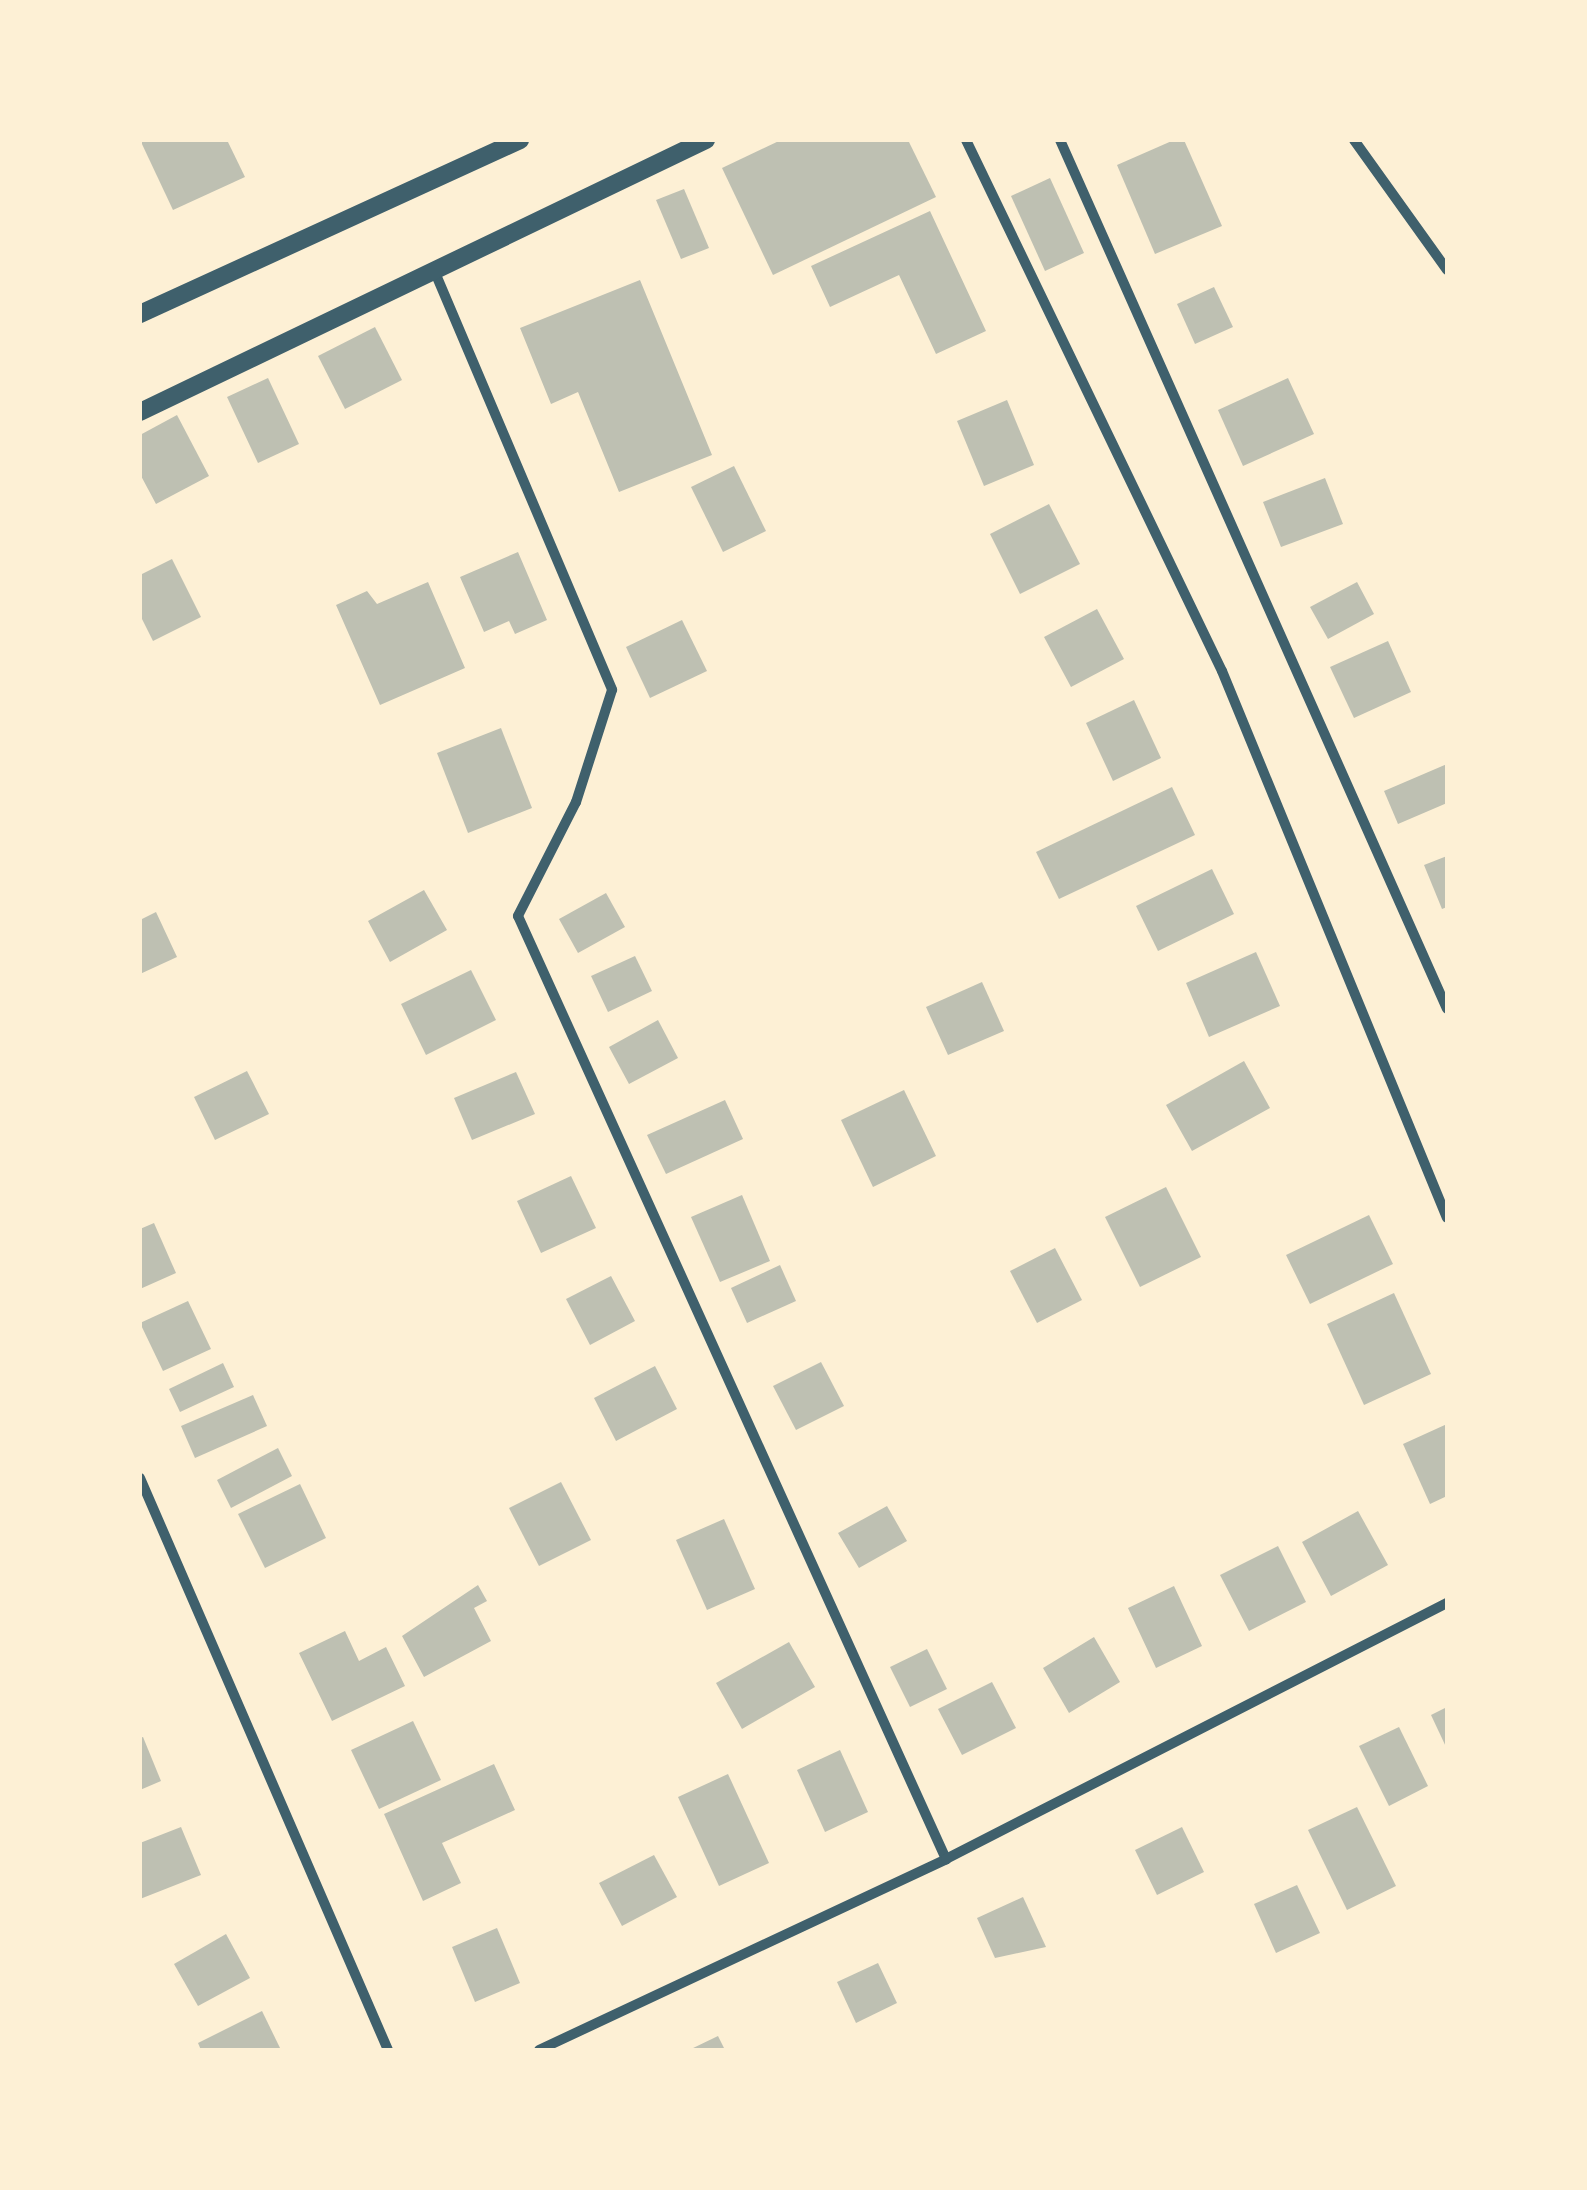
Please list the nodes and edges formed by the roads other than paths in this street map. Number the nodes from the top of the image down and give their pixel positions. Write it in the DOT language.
graph roads {
  1 [pos="520,140"];
  2 [pos="706,140"];
  3 [pos="966,140"];
  4 [pos="1060,140"];
  5 [pos="1354,140"];
  6 [pos="434,270"];
  7 [pos="1447,270"];
  8 [pos="140,314"];
  9 [pos="140,412"];
  10 [pos="1447,1009"];
  11 [pos="1447,1218"];
  12 [pos="140,1478"];
  13 [pos="1447,1603"];
  14 [pos="946,1859"];
  15 [pos="388,2050"];
  16 [pos="539,2050"];
  1 -- 8 [label="street"];
  2 -- 6 [label="street"];
  3 -- 11 [label="street"];
  4 -- 10 [label="street"];
  5 -- 7 [label="street"];
  6 -- 9 [label="street"];
  6 -- 14 [label="street"];
  12 -- 15 [label="street"];
  13 -- 14 [label="street"];
  14 -- 16 [label="street"];
}
